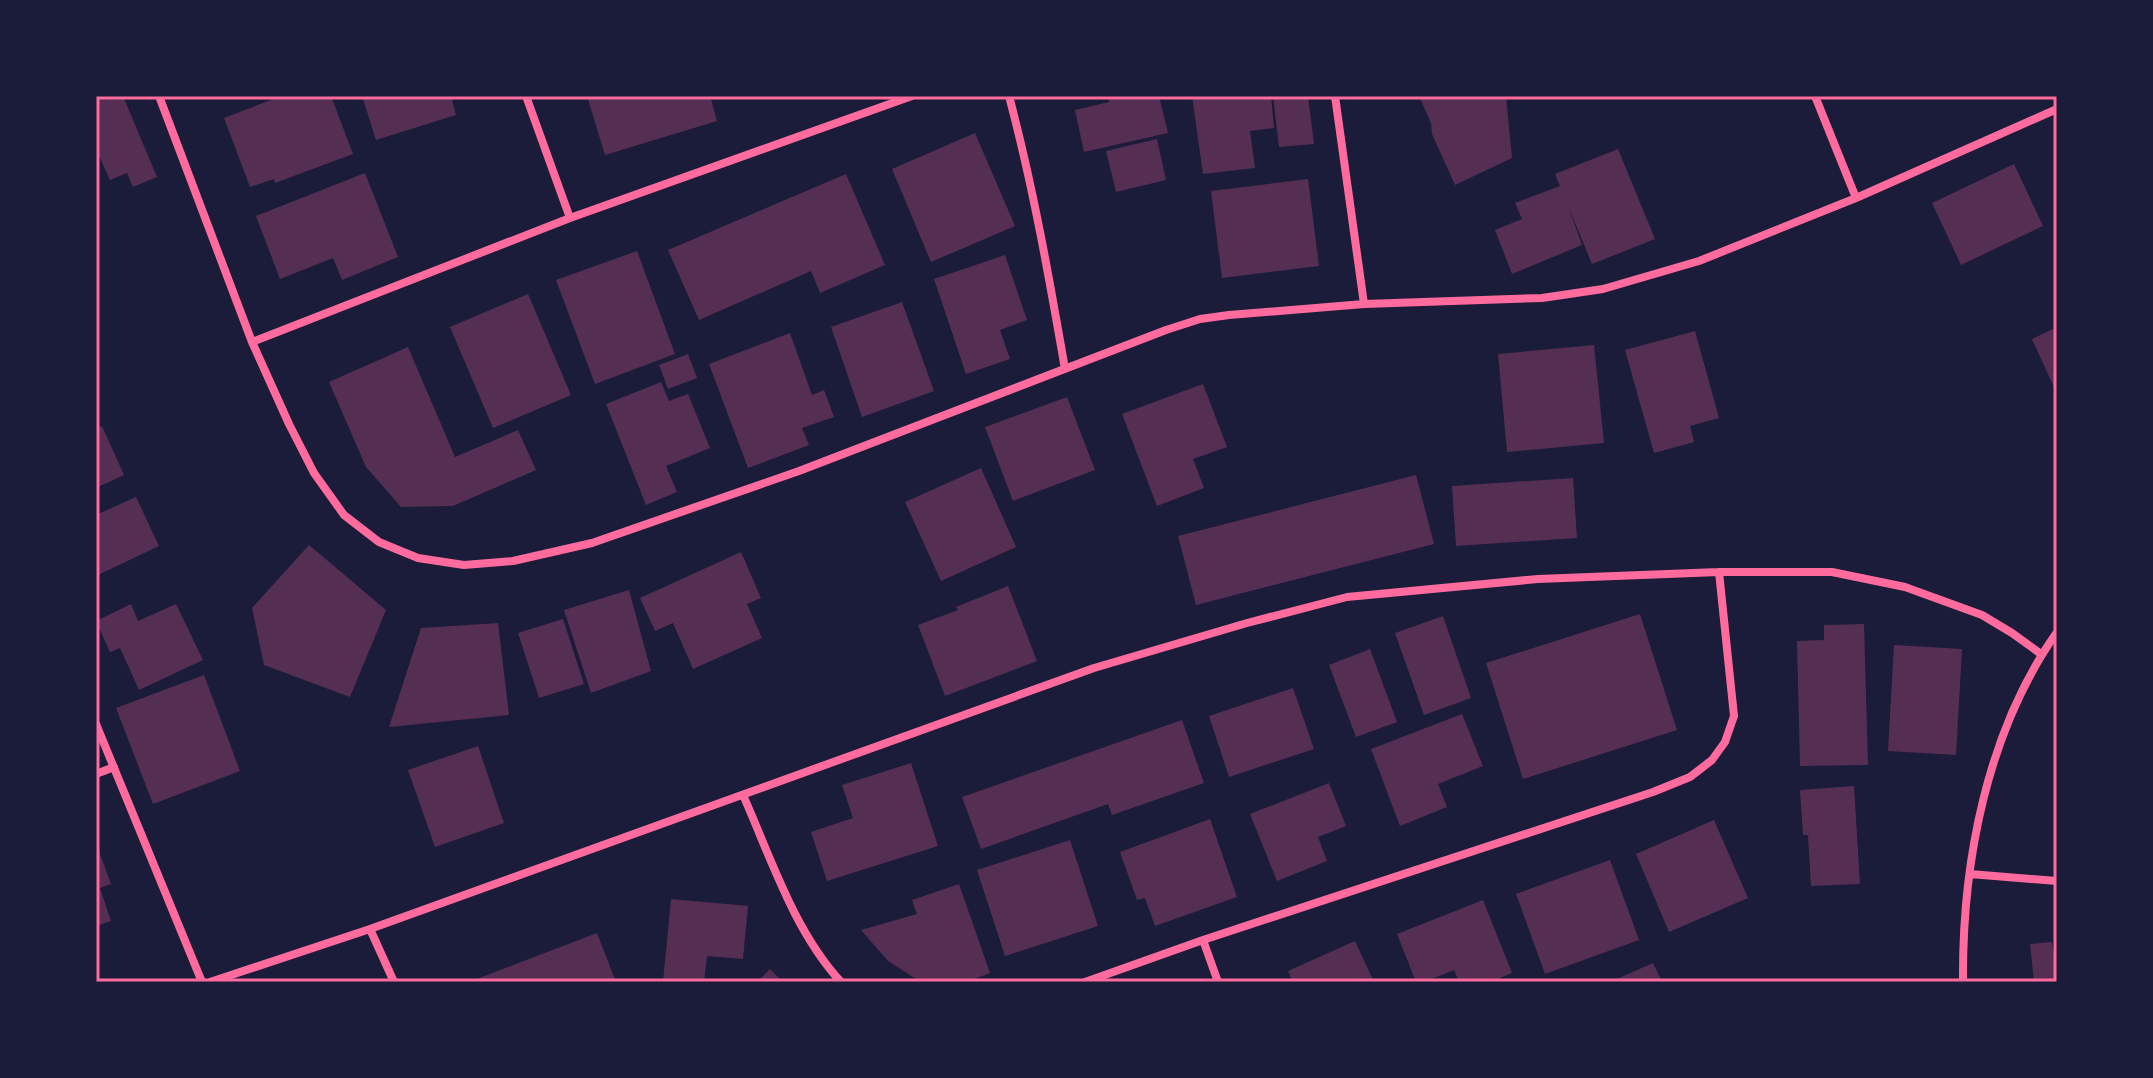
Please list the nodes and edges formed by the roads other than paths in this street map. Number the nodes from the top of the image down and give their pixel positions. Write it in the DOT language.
graph roads {
  1 [pos="159,96"];
  2 [pos="526,96"];
  3 [pos="912,96"];
  4 [pos="1009,96"];
  5 [pos="1335,96"];
  6 [pos="1815,96"];
  7 [pos="2057,109"];
  8 [pos="1856,198"];
  9 [pos="570,218"];
  10 [pos="1364,304"];
  11 [pos="252,342"];
  12 [pos="1065,369"];
  13 [pos="1719,572"];
  14 [pos="2057,632"];
  15 [pos="2041,654"];
  16 [pos="96,724"];
  17 [pos="114,767"];
  18 [pos="96,774"];
  19 [pos="743,795"];
  20 [pos="1970,874"];
  21 [pos="2057,881"];
  22 [pos="370,929"];
  23 [pos="1203,940"];
  24 [pos="202,982"];
  25 [pos="210,982"];
  26 [pos="394,982"];
  27 [pos="841,982"];
  28 [pos="1085,982"];
  29 [pos="1218,982"];
  30 [pos="1963,982"];
  1 -- 11 [label="street"];
  2 -- 9 [label="street"];
  3 -- 9 [label="street"];
  4 -- 12 [label="street"];
  5 -- 10 [label="street"];
  6 -- 8 [label="street"];
  7 -- 8 [label="street"];
  8 -- 10 [label="street"];
  9 -- 11 [label="street"];
  10 -- 12 [label="street"];
  11 -- 12 [label="street"];
  13 -- 15 [label="street"];
  13 -- 19 [label="street"];
  13 -- 23 [label="street"];
  14 -- 15 [label="street"];
  15 -- 20 [label="street"];
  16 -- 17 [label="street"];
  17 -- 18 [label="street"];
  17 -- 24 [label="street"];
  19 -- 22 [label="street"];
  19 -- 27 [label="street"];
  20 -- 21 [label="street"];
  20 -- 30 [label="street"];
  22 -- 25 [label="street"];
  22 -- 26 [label="street"];
  23 -- 28 [label="street"];
  23 -- 29 [label="street"];
}
